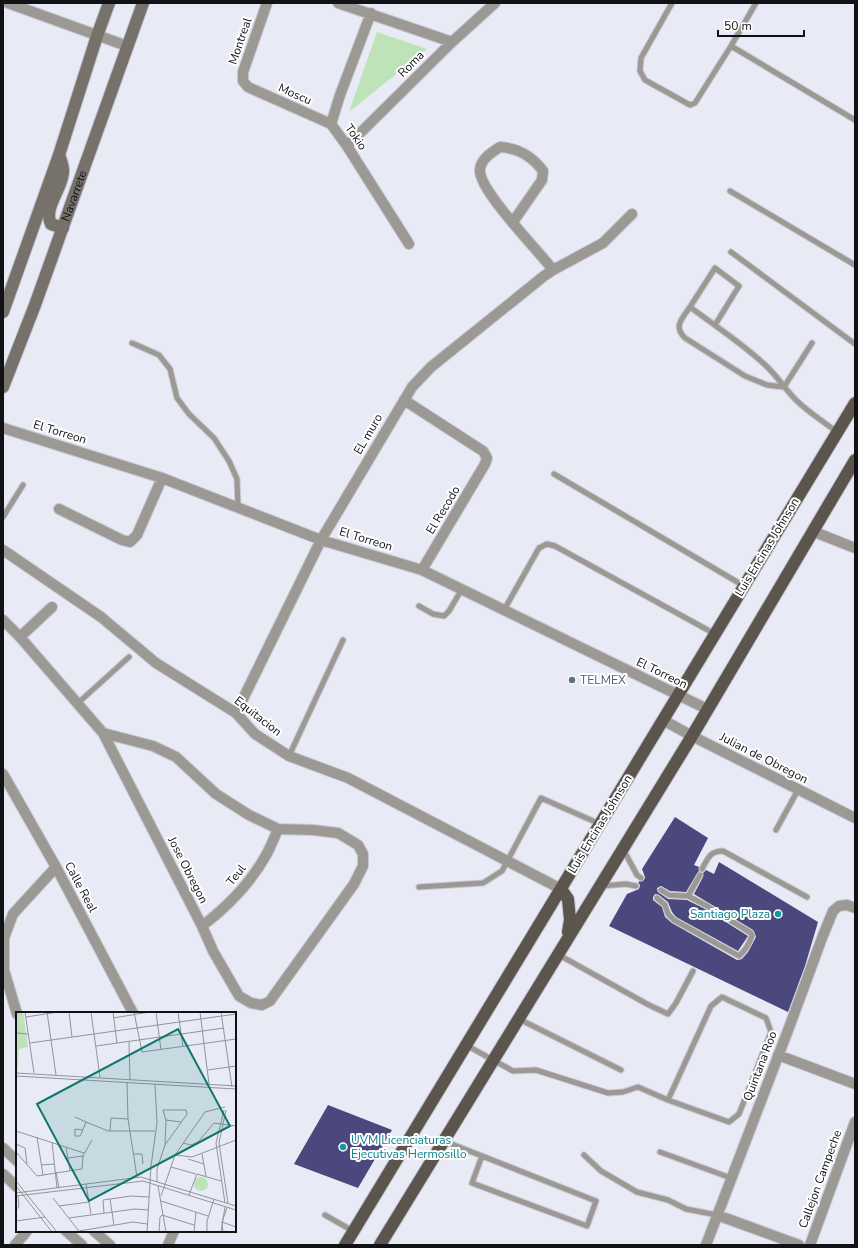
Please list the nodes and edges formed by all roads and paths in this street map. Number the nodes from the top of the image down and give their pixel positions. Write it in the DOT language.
graph roads {
  1 [pos="8,3"];
  2 [pos="109,3"];
  3 [pos="143,3"];
  4 [pos="267,3"];
  5 [pos="338,3"];
  6 [pos="495,3"];
  7 [pos="672,3"];
  8 [pos="756,3"];
  9 [pos="371,13"];
  10 [pos="97,36"];
  11 [pos="452,42"];
  12 [pos="127,46"];
  13 [pos="731,46"];
  14 [pos="248,87"];
  15 [pos="855,120"];
  16 [pos="331,124"];
  17 [pos="347,146"];
  18 [pos="59,154"];
  19 [pos="730,191"];
  20 [pos="632,214"];
  21 [pos="513,222"];
  22 [pos="63,228"];
  23 [pos="409,244"];
  24 [pos="731,252"];
  25 [pos="855,265"];
  26 [pos="553,270"];
  27 [pos="690,307"];
  28 [pos="3,312"];
  29 [pos="715,325"];
  30 [pos="132,343"];
  31 [pos="812,343"];
  32 [pos="855,344"];
  33 [pos="3,387"];
  34 [pos="784,387"];
  35 [pos="404,400"];
  36 [pos="855,403"];
  37 [pos="3,428"];
  38 [pos="837,432"];
  39 [pos="855,460"];
  40 [pos="554,474"];
  41 [pos="162,478"];
  42 [pos="23,485"];
  43 [pos="238,507"];
  44 [pos="59,509"];
  45 [pos="3,516"];
  46 [pos="812,531"];
  47 [pos="321,540"];
  48 [pos="855,548"];
  49 [pos="3,550"];
  50 [pos="422,570"];
  51 [pos="744,586"];
  52 [pos="462,589"];
  53 [pos="419,606"];
  54 [pos="52,607"];
  55 [pos="504,610"];
  56 [pos="3,620"];
  57 [pos="715,634"];
  58 [pos="20,637"];
  59 [pos="343,640"];
  60 [pos="129,657"];
  61 [pos="677,695"];
  62 [pos="78,703"];
  63 [pos="707,709"];
  64 [pos="236,713"];
  65 [pos="663,720"];
  66 [pos="103,733"];
  67 [pos="692,736"];
  68 [pos="289,756"];
  69 [pos="3,774"];
  70 [pos="798,790"];
  71 [pos="855,818"];
  72 [pos="600,824"];
  73 [pos="278,829"];
  74 [pos="776,830"];
  75 [pos="623,848"];
  76 [pos="508,860"];
  77 [pos="56,867"];
  78 [pos="702,869"];
  79 [pos="700,875"];
  80 [pos="641,878"];
  81 [pos="599,886"];
  82 [pos="636,886"];
  83 [pos="419,887"];
  84 [pos="561,888"];
  85 [pos="660,890"];
  86 [pos="669,895"];
  87 [pos="688,896"];
  88 [pos="807,897"];
  89 [pos="657,898"];
  90 [pos="665,905"];
  91 [pos="851,906"];
  92 [pos="202,926"];
  93 [pos="567,939"];
  94 [pos="558,955"];
  95 [pos="693,971"];
  96 [pos="16,1012"];
  97 [pos="132,1012"];
  98 [pos="519,1019"];
  99 [pos="466,1045"];
  100 [pos="778,1055"];
  101 [pos="493,1060"];
  102 [pos="621,1070"];
  103 [pos="855,1084"];
  104 [pos="668,1100"];
  105 [pos="855,1122"];
  106 [pos="444,1141"];
  107 [pos="3,1148"];
  108 [pos="660,1152"];
  109 [pos="584,1155"];
  110 [pos="482,1156"];
  111 [pos="16,1160"];
  112 [pos="3,1174"];
  113 [pos="731,1178"];
  114 [pos="16,1186"];
  115 [pos="325,1215"];
  116 [pos="717,1215"];
  117 [pos="353,1231"];
  118 [pos="26,1232"];
  119 [pos="67,1232"];
  120 [pos="95,1232"];
  121 [pos="174,1232"];
  122 [pos="15,1245"];
  123 [pos="82,1245"];
  124 [pos="110,1245"];
  125 [pos="168,1245"];
  126 [pos="344,1245"];
  127 [pos="380,1245"];
  128 [pos="706,1245"];
  129 [pos="799,1245"];
  130 [pos="810,1245"];
  1 -- 10 [label="street"];
  2 -- 10 [label="main road"];
  3 -- 12 [label="main road, Navarrete"];
  4 -- 14 [label="street, Montreal"];
  5 -- 9 [label="street"];
  6 -- 11 [label="street, Roma"];
  7 -- 13 [label="lane"];
  8 -- 13 [label="lane"];
  9 -- 11 [label="street"];
  9 -- 16 [label="street, Tokio"];
  10 -- 12 [label="street"];
  10 -- 18 [label="main road"];
  11 -- 17 [label="street, Roma"];
  12 -- 22 [label="main road, Navarrete"];
  13 -- 15 [label="lane"];
  14 -- 16 [label="street, Moscu"];
  16 -- 17 [label="street, Tokio"];
  17 -- 23 [label="street, Tokio"];
  18 -- 22 [label="main road"];
  18 -- 28 [label="main road"];
  19 -- 25 [label="lane"];
  20 -- 26 [label="street, EL muro"];
  21 -- 21 [label="street"];
  21 -- 26 [label="street"];
  22 -- 33 [label="main road, Navarrete"];
  24 -- 32 [label="lane"];
  26 -- 35 [label="street, EL muro"];
  27 -- 29 [label="lane"];
  27 -- 29 [label="lane"];
  27 -- 34 [label="lane"];
  29 -- 34 [label="lane"];
  30 -- 43 [label="lane"];
  31 -- 34 [label="lane"];
  34 -- 38 [label="lane"];
  35 -- 47 [label="street, EL muro"];
  35 -- 50 [label="street, El Recodo"];
  36 -- 38 [label="main road, Luis Encinas Johnson"];
  37 -- 41 [label="street, El Torreon"];
  38 -- 51 [label="main road, Luis Encinas Johnson"];
  39 -- 46 [label="main road"];
  40 -- 51 [label="lane"];
  41 -- 43 [label="street, El Torreon"];
  41 -- 44 [label="street"];
  42 -- 45 [label="lane"];
  43 -- 47 [label="street, El Torreon"];
  46 -- 48 [label="street"];
  46 -- 63 [label="main road"];
  47 -- 50 [label="street, El Torreon"];
  47 -- 64 [label="street, EL muro"];
  49 -- 64 [label="street, Equitacion"];
  50 -- 52 [label="street, El Torreon"];
  51 -- 57 [label="main road, Luis Encinas Johnson"];
  52 -- 53 [label="lane"];
  52 -- 55 [label="street, El Torreon"];
  54 -- 58 [label="street"];
  55 -- 57 [label="lane"];
  55 -- 61 [label="street, El Torreon"];
  56 -- 58 [label="street, Jose Obregon"];
  57 -- 61 [label="main road, Luis Encinas Johnson"];
  58 -- 62 [label="street, Jose Obregon"];
  59 -- 68 [label="lane"];
  60 -- 62 [label="lane"];
  61 -- 63 [label="street, El Torreon"];
  61 -- 65 [label="main road, Luis Encinas Johnson"];
  62 -- 66 [label="street, Jose Obregon"];
  63 -- 67 [label="main road"];
  64 -- 68 [label="street, Equitacion"];
  65 -- 67 [label="street, Julian de Obregon"];
  65 -- 72 [label="main road, Luis Encinas Johnson"];
  66 -- 73 [label="street"];
  66 -- 92 [label="street, Jose Obregon"];
  67 -- 70 [label="street, Julian de Obregon"];
  67 -- 75 [label="main road"];
  68 -- 76 [label="street, Equitacion"];
  69 -- 77 [label="street, Calle Real"];
  70 -- 71 [label="street, Julian de Obregon"];
  70 -- 74 [label="lane"];
  72 -- 76 [label="lane"];
  72 -- 84 [label="main road, Luis Encinas Johnson"];
  73 -- 92 [label="street, Teul"];
  73 -- 92 [label="street, Jose Obregon"];
  75 -- 80 [label="lane"];
  75 -- 81 [label="main road"];
  76 -- 83 [label="lane"];
  76 -- 84 [label="street, Equitacion"];
  77 -- 96 [label="street"];
  77 -- 97 [label="street, Calle Real"];
  78 -- 88 [label="lane"];
  79 -- 87 [label="lane"];
  81 -- 82 [label="lane"];
  81 -- 93 [label="main road"];
  84 -- 93 [label="main road"];
  84 -- 99 [label="main road, Luis Encinas Johnson"];
  85 -- 86 [label="lane"];
  86 -- 87 [label="lane"];
  86 -- 90 [label="lane"];
  87 -- 90 [label="lane"];
  89 -- 90 [label="lane"];
  91 -- 100 [label="street, Quintana Roo"];
  93 -- 94 [label="main road"];
  94 -- 95 [label="lane"];
  94 -- 98 [label="main road"];
  98 -- 101 [label="main road"];
  98 -- 102 [label="lane"];
  99 -- 101 [label="lane"];
  99 -- 117 [label="main road, Luis Encinas Johnson"];
  100 -- 103 [label="street"];
  100 -- 113 [label="street, Quintana Roo"];
  101 -- 104 [label="lane"];
  101 -- 106 [label="main road"];
  104 -- 104 [label="lane"];
  105 -- 130 [label="street, Callejon Campeche"];
  106 -- 110 [label="lane"];
  106 -- 127 [label="main road"];
  107 -- 111 [label="street"];
  108 -- 113 [label="lane"];
  109 -- 116 [label="lane"];
  110 -- 110 [label="lane"];
  112 -- 114 [label="street"];
  113 -- 116 [label="street, Quintana Roo"];
  115 -- 117 [label="lane"];
  116 -- 128 [label="street, Quintana Roo"];
  116 -- 129 [label="street"];
  117 -- 126 [label="main road, Luis Encinas Johnson"];
  118 -- 122 [label="street"];
  119 -- 123 [label="street"];
  120 -- 124 [label="street"];
  121 -- 125 [label="street"];
}
